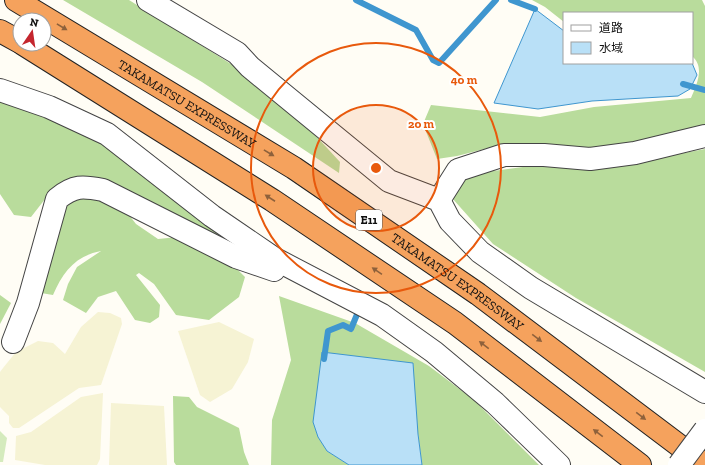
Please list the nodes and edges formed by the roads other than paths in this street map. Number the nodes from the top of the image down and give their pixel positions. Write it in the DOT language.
graph roads {
  1 [pos="16,0"];
  2 [pos="148,0"];
  3 [pos="0,31"];
  4 [pos="12,38"];
  5 [pos="36,52"];
  6 [pos="0,90"];
  7 [pos="705,136"];
  8 [pos="439,200"];
  9 [pos="279,261"];
  10 [pos="13,342"];
  11 [pos="705,392"];
  12 [pos="705,430"];
  13 [pos="559,465"];
  14 [pos="640,465"];
  15 [pos="679,465"];
  16 [pos="705,465"];
  1 -- 16 [label="highway, TAKAMATSU EXPRESSWAY / E11, one-way"];
  2 -- 8 [label="street"];
  3 -- 4 [label="highway"];
  14 -- 5 [label="highway, one-way"];
  6 -- 9 [label="street"];
  7 -- 8 [label="street"];
  8 -- 11 [label="street"];
  9 -- 10 [label="street"];
  9 -- 13 [label="street"];
  12 -- 15 [label="street, bridge"];
}
